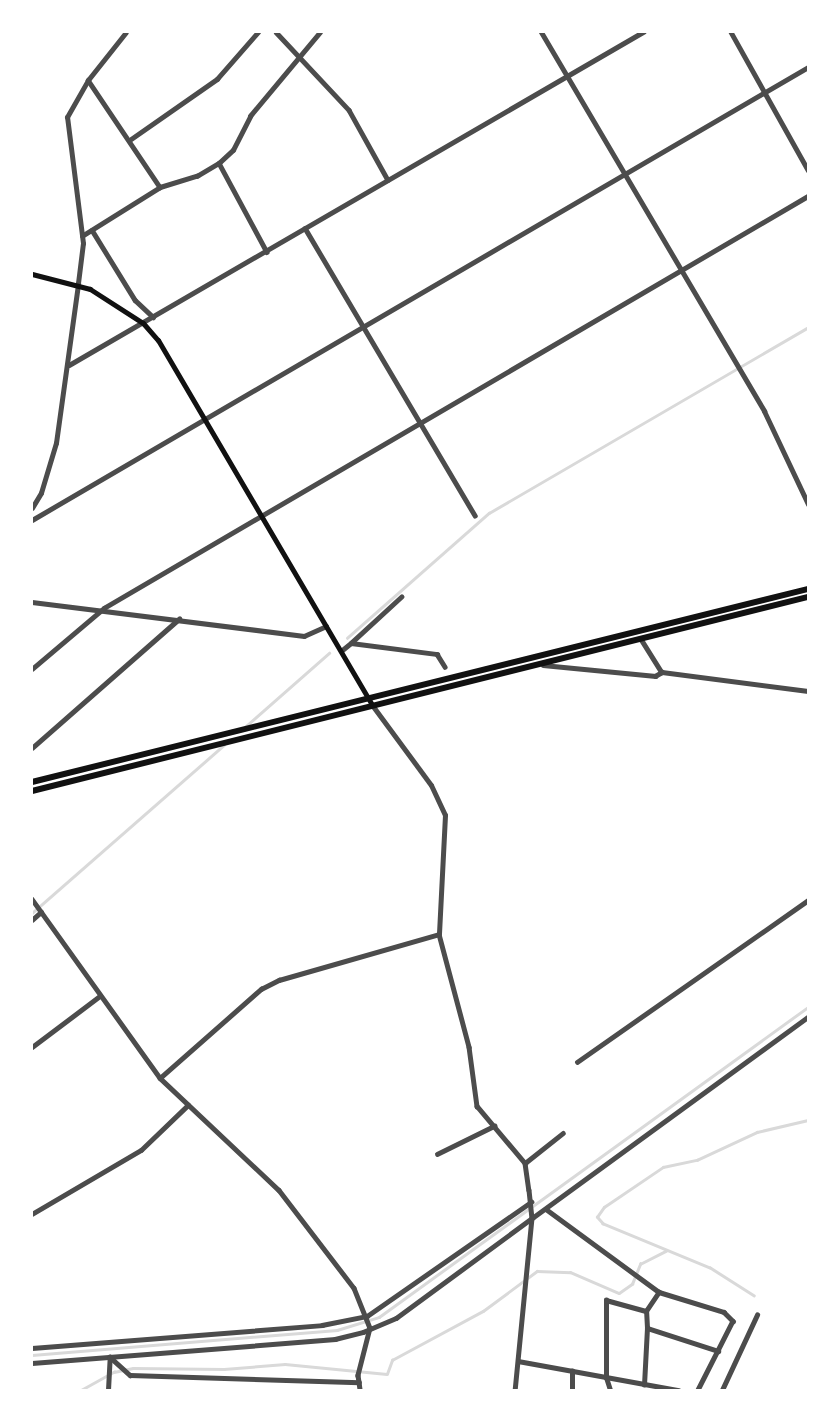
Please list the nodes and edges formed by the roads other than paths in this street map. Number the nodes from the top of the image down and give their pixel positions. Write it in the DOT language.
graph roads {
  1 [pos="126,32"];
  2 [pos="258,32"];
  3 [pos="276,32"];
  4 [pos="320,32"];
  5 [pos="541,32"];
  6 [pos="643,32"];
  7 [pos="731,32"];
  8 [pos="300,60"];
  9 [pos="808,67"];
  10 [pos="566,75"];
  11 [pos="88,80"];
  12 [pos="765,93"];
  13 [pos="131,139"];
  14 [pos="219,163"];
  15 [pos="808,170"];
  16 [pos="625,173"];
  17 [pos="388,180"];
  18 [pos="160,187"];
  19 [pos="808,196"];
  20 [pos="304,228"];
  21 [pos="92,230"];
  22 [pos="82,236"];
  23 [pos="267,252"];
  24 [pos="683,271"];
  25 [pos="32,274"];
  26 [pos="78,283"];
  27 [pos="153,317"];
  28 [pos="143,323"];
  29 [pos="364,326"];
  30 [pos="69,365"];
  31 [pos="205,419"];
  32 [pos="422,422"];
  33 [pos="808,504"];
  34 [pos="32,508"];
  35 [pos="261,515"];
  36 [pos="475,516"];
  37 [pos="32,520"];
  38 [pos="808,589"];
  39 [pos="401,597"];
  40 [pos="808,597"];
  41 [pos="32,602"];
  42 [pos="104,608"];
  43 [pos="180,618"];
  44 [pos="326,626"];
  45 [pos="641,639"];
  46 [pos="351,643"];
  47 [pos="341,651"];
  48 [pos="538,665"];
  49 [pos="445,667"];
  50 [pos="32,669"];
  51 [pos="662,672"];
  52 [pos="808,691"];
  53 [pos="368,698"];
  54 [pos="372,705"];
  55 [pos="32,748"];
  56 [pos="32,782"];
  57 [pos="32,791"];
  58 [pos="808,900"];
  59 [pos="32,902"];
  60 [pos="41,912"];
  61 [pos="32,920"];
  62 [pos="439,934"];
  63 [pos="100,996"];
  64 [pos="808,1017"];
  65 [pos="32,1047"];
  66 [pos="577,1062"];
  67 [pos="160,1078"];
  68 [pos="188,1105"];
  69 [pos="494,1126"];
  70 [pos="563,1133"];
  71 [pos="437,1154"];
  72 [pos="525,1163"];
  73 [pos="531,1202"];
  74 [pos="546,1209"];
  75 [pos="32,1214"];
  76 [pos="532,1218"];
  77 [pos="659,1292"];
  78 [pos="646,1311"];
  79 [pos="757,1315"];
  80 [pos="367,1316"];
  81 [pos="370,1328"];
  82 [pos="647,1328"];
  83 [pos="32,1348"];
  84 [pos="718,1351"];
  85 [pos="110,1357"];
  86 [pos="518,1361"];
  87 [pos="32,1363"];
  88 [pos="572,1371"];
  89 [pos="606,1378"];
  90 [pos="359,1382"];
  91 [pos="645,1384"];
  92 [pos="107,1391"];
  93 [pos="360,1391"];
  94 [pos="515,1391"];
  95 [pos="572,1391"];
  96 [pos="610,1391"];
  97 [pos="678,1391"];
  98 [pos="698,1391"];
  99 [pos="722,1391"];
  1 -- 11 [label="street"];
  2 -- 13 [label="street"];
  3 -- 8 [label="street"];
  4 -- 8 [label="street"];
  5 -- 10 [label="street"];
  6 -- 10 [label="street"];
  7 -- 12 [label="street"];
  8 -- 14 [label="street"];
  8 -- 17 [label="street"];
  9 -- 12 [label="street"];
  10 -- 16 [label="street"];
  10 -- 17 [label="street"];
  11 -- 13 [label="street"];
  11 -- 22 [label="street"];
  12 -- 15 [label="street"];
  12 -- 16 [label="street"];
  13 -- 18 [label="street"];
  14 -- 18 [label="street"];
  14 -- 23 [label="street"];
  16 -- 24 [label="street"];
  16 -- 29 [label="street"];
  17 -- 20 [label="street"];
  18 -- 21 [label="street"];
  19 -- 24 [label="street"];
  20 -- 23 [label="street"];
  20 -- 29 [label="street"];
  21 -- 22 [label="street"];
  21 -- 27 [label="street"];
  22 -- 26 [label="street"];
  23 -- 27 [label="street"];
  24 -- 32 [label="street"];
  24 -- 33 [label="street"];
  25 -- 26 [label="main road"];
  26 -- 28 [label="main road"];
  26 -- 30 [label="street"];
  27 -- 28 [label="street"];
  28 -- 30 [label="street"];
  28 -- 31 [label="main road"];
  29 -- 31 [label="street"];
  29 -- 32 [label="street"];
  30 -- 34 [label="street"];
  31 -- 35 [label="main road"];
  31 -- 37 [label="street"];
  32 -- 35 [label="street"];
  32 -- 36 [label="street"];
  35 -- 42 [label="street"];
  35 -- 44 [label="main road"];
  38 -- 53 [label="main road"];
  39 -- 46 [label="street"];
  40 -- 45 [label="main road"];
  41 -- 42 [label="street"];
  42 -- 43 [label="street"];
  42 -- 50 [label="street"];
  43 -- 44 [label="street"];
  43 -- 55 [label="street"];
  44 -- 47 [label="main road"];
  45 -- 48 [label="main road"];
  45 -- 51 [label="street"];
  46 -- 47 [label="street"];
  46 -- 49 [label="street"];
  47 -- 53 [label="main road"];
  48 -- 51 [label="street"];
  48 -- 54 [label="main road"];
  51 -- 52 [label="street"];
  53 -- 54 [label="main road"];
  53 -- 56 [label="main road"];
  54 -- 57 [label="main road"];
  54 -- 62 [label="street"];
  58 -- 66 [label="street"];
  59 -- 60 [label="street"];
  60 -- 61 [label="street"];
  60 -- 63 [label="street"];
  62 -- 67 [label="street"];
  62 -- 69 [label="street"];
  63 -- 65 [label="street"];
  63 -- 67 [label="street"];
  64 -- 74 [label="street"];
  67 -- 68 [label="street"];
  68 -- 75 [label="street"];
  68 -- 80 [label="street"];
  69 -- 71 [label="street"];
  69 -- 72 [label="street"];
  70 -- 72 [label="street"];
  72 -- 73 [label="street"];
  73 -- 76 [label="street"];
  73 -- 80 [label="street"];
  74 -- 76 [label="street"];
  74 -- 77 [label="street"];
  76 -- 81 [label="street"];
  76 -- 86 [label="street"];
  77 -- 78 [label="street"];
  77 -- 84 [label="street"];
  78 -- 82 [label="street"];
  78 -- 89 [label="street"];
  79 -- 99 [label="street"];
  80 -- 81 [label="street"];
  80 -- 83 [label="street"];
  81 -- 85 [label="street"];
  81 -- 90 [label="street"];
  82 -- 84 [label="street"];
  82 -- 91 [label="street"];
  84 -- 98 [label="street"];
  85 -- 87 [label="street"];
  85 -- 90 [label="street"];
  85 -- 92 [label="street"];
  86 -- 88 [label="street"];
  86 -- 94 [label="street"];
  88 -- 89 [label="street"];
  88 -- 95 [label="street"];
  89 -- 91 [label="street"];
  89 -- 96 [label="street"];
  90 -- 93 [label="street"];
  91 -- 97 [label="street"];
}
